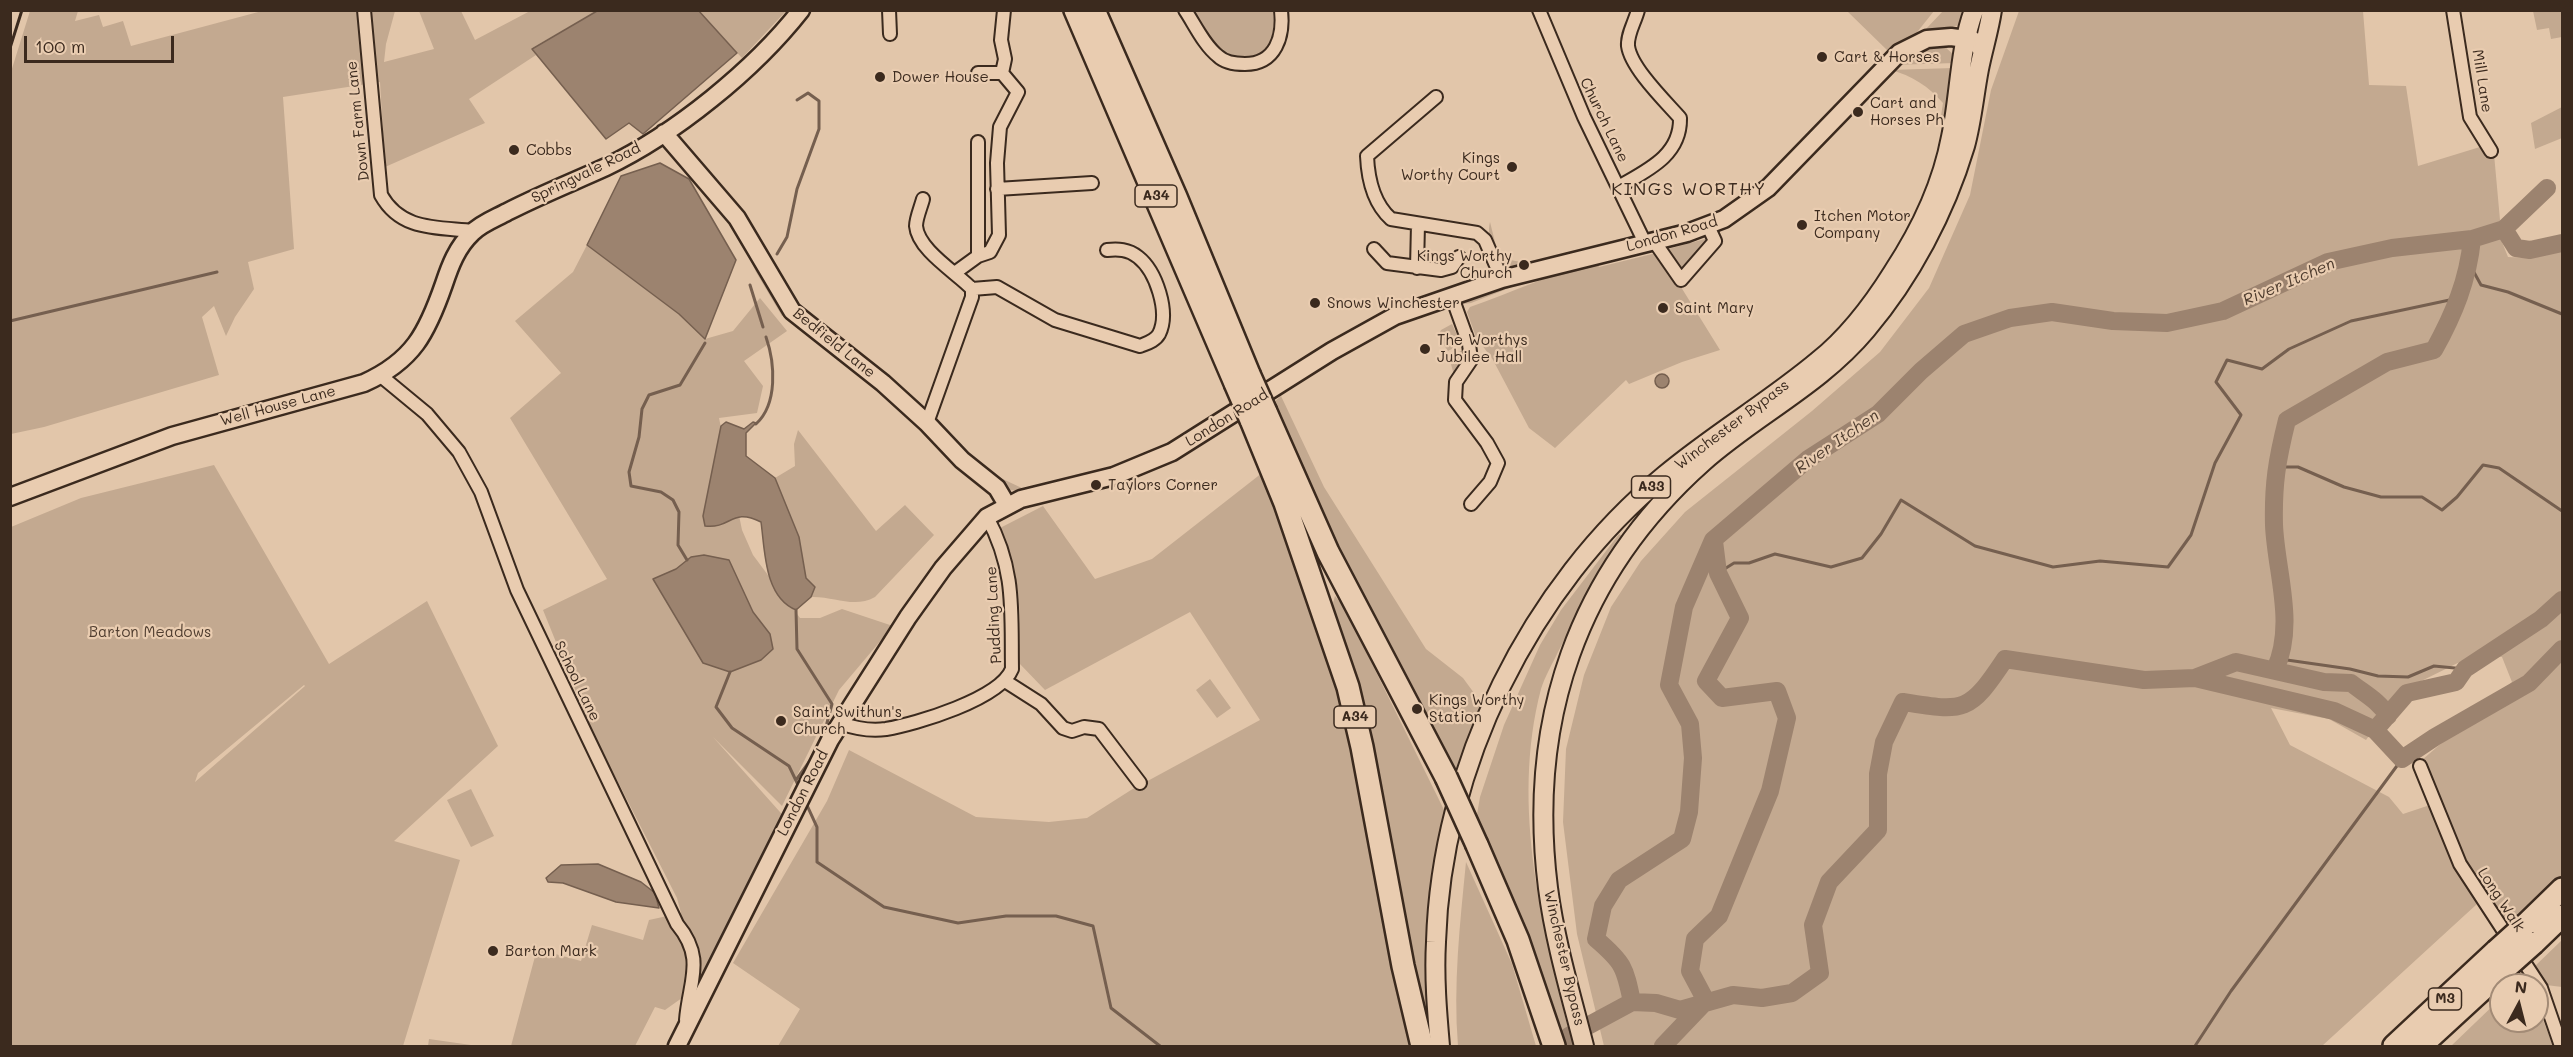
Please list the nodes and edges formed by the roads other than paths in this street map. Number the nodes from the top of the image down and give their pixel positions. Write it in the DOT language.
graph roads {
  1 [pos="364,10"];
  2 [pos="801,10"];
  3 [pos="889,10"];
  4 [pos="1004,10"];
  5 [pos="1075,10"];
  6 [pos="1094,10"];
  7 [pos="1185,10"];
  8 [pos="1281,10"];
  9 [pos="1539,10"];
  10 [pos="1638,10"];
  11 [pos="1974,10"];
  12 [pos="1990,10"];
  13 [pos="2453,10"];
  14 [pos="890,34"];
  15 [pos="1966,39"];
  16 [pos="1983,51"];
  17 [pos="978,73"];
  18 [pos="1002,73"];
  19 [pos="1436,97"];
  20 [pos="664,133"];
  21 [pos="978,142"];
  22 [pos="2491,151"];
  23 [pos="1092,183"];
  24 [pos="1620,186"];
  25 [pos="998,189"];
  26 [pos="923,199"];
  27 [pos="1418,224"];
  28 [pos="1708,225"];
  29 [pos="473,231"];
  30 [pos="1649,242"];
  31 [pos="1374,249"];
  32 [pos="1107,250"];
  33 [pos="978,256"];
  34 [pos="1459,257"];
  35 [pos="1417,268"];
  36 [pos="956,272"];
  37 [pos="1502,279"];
  38 [pos="972,289"];
  39 [pos="1452,297"];
  40 [pos="381,375"];
  41 [pos="1242,378"];
  42 [pos="1259,416"];
  43 [pos="927,423"];
  44 [pos="10,497"];
  45 [pos="1471,504"];
  46 [pos="1007,505"];
  47 [pos="987,517"];
  48 [pos="1005,681"];
  49 [pos="840,723"];
  50 [pos="2420,766"];
  51 [pos="1140,783"];
  52 [pos="2562,890"];
  53 [pos="2562,916"];
  54 [pos="2530,934"];
  55 [pos="2501,959"];
  56 [pos="687,1024"];
  57 [pos="677,1047"];
  58 [pos="1422,1047"];
  59 [pos="1440,1047"];
  60 [pos="1554,1047"];
  61 [pos="1584,1047"];
  62 [pos="2394,1047"];
  63 [pos="2421,1047"];
  64 [pos="2561,1047"];
  1 -- 29 [label="street, Down Farm Lane"];
  2 -- 20 [label="main road, Springvale Road"];
  3 -- 14 [label="street"];
  4 -- 18 [label="street"];
  5 -- 41 [label="highway, A34"];
  6 -- 41 [label="highway, A34"];
  7 -- 8 [label="street"];
  9 -- 24 [label="street, Church Lane"];
  10 -- 24 [label="street"];
  11 -- 15 [label="main road, A33"];
  12 -- 15 [label="main road"];
  12 -- 16 [label="main road, A33"];
  13 -- 22 [label="street, Mill Lane"];
  15 -- 16 [label="main road"];
  15 -- 28 [label="main road, London Road"];
  15 -- 59 [label="main road, Winchester Bypass / A33"];
  16 -- 61 [label="main road, Winchester Bypass / A33"];
  17 -- 18 [label="street"];
  18 -- 25 [label="street"];
  19 -- 27 [label="street"];
  20 -- 29 [label="main road, Springvale Road"];
  20 -- 43 [label="main road, Bedfield Lane"];
  21 -- 33 [label="street"];
  23 -- 25 [label="street"];
  24 -- 30 [label="street, Church Lane"];
  25 -- 33 [label="street"];
  26 -- 36 [label="street"];
  27 -- 35 [label="street"];
  27 -- 37 [label="street"];
  28 -- 30 [label="main road, London Road"];
  28 -- 30 [label="street, Church Lane"];
  29 -- 40 [label="main road, Well House Lane"];
  30 -- 37 [label="main road, London Road"];
  31 -- 35 [label="street"];
  32 -- 38 [label="street"];
  33 -- 36 [label="street"];
  34 -- 35 [label="street"];
  36 -- 38 [label="street"];
  37 -- 39 [label="main road, London Road"];
  38 -- 43 [label="street"];
  39 -- 45 [label="street"];
  39 -- 46 [label="main road, London Road"];
  40 -- 44 [label="main road, Well House Lane"];
  40 -- 56 [label="street, School Lane"];
  41 -- 42 [label="highway, A34, bridge"];
  42 -- 58 [label="highway, A34"];
  42 -- 60 [label="highway, A34, bridge"];
  43 -- 46 [label="main road, Bedfield Lane"];
  46 -- 47 [label="main road, London Road"];
  47 -- 48 [label="street, Pudding Lane"];
  47 -- 49 [label="main road, London Road"];
  48 -- 49 [label="street, Pudding Lane"];
  48 -- 51 [label="street"];
  49 -- 56 [label="main road, London Road"];
  50 -- 64 [label="street, Long Walk"];
  52 -- 54 [label="highway, M3"];
  53 -- 54 [label="highway, M3"];
  54 -- 55 [label="highway, M3, bridge"];
  55 -- 62 [label="highway, M3"];
  55 -- 63 [label="highway, M3"];
  56 -- 57 [label="main road, London Road"];
}
